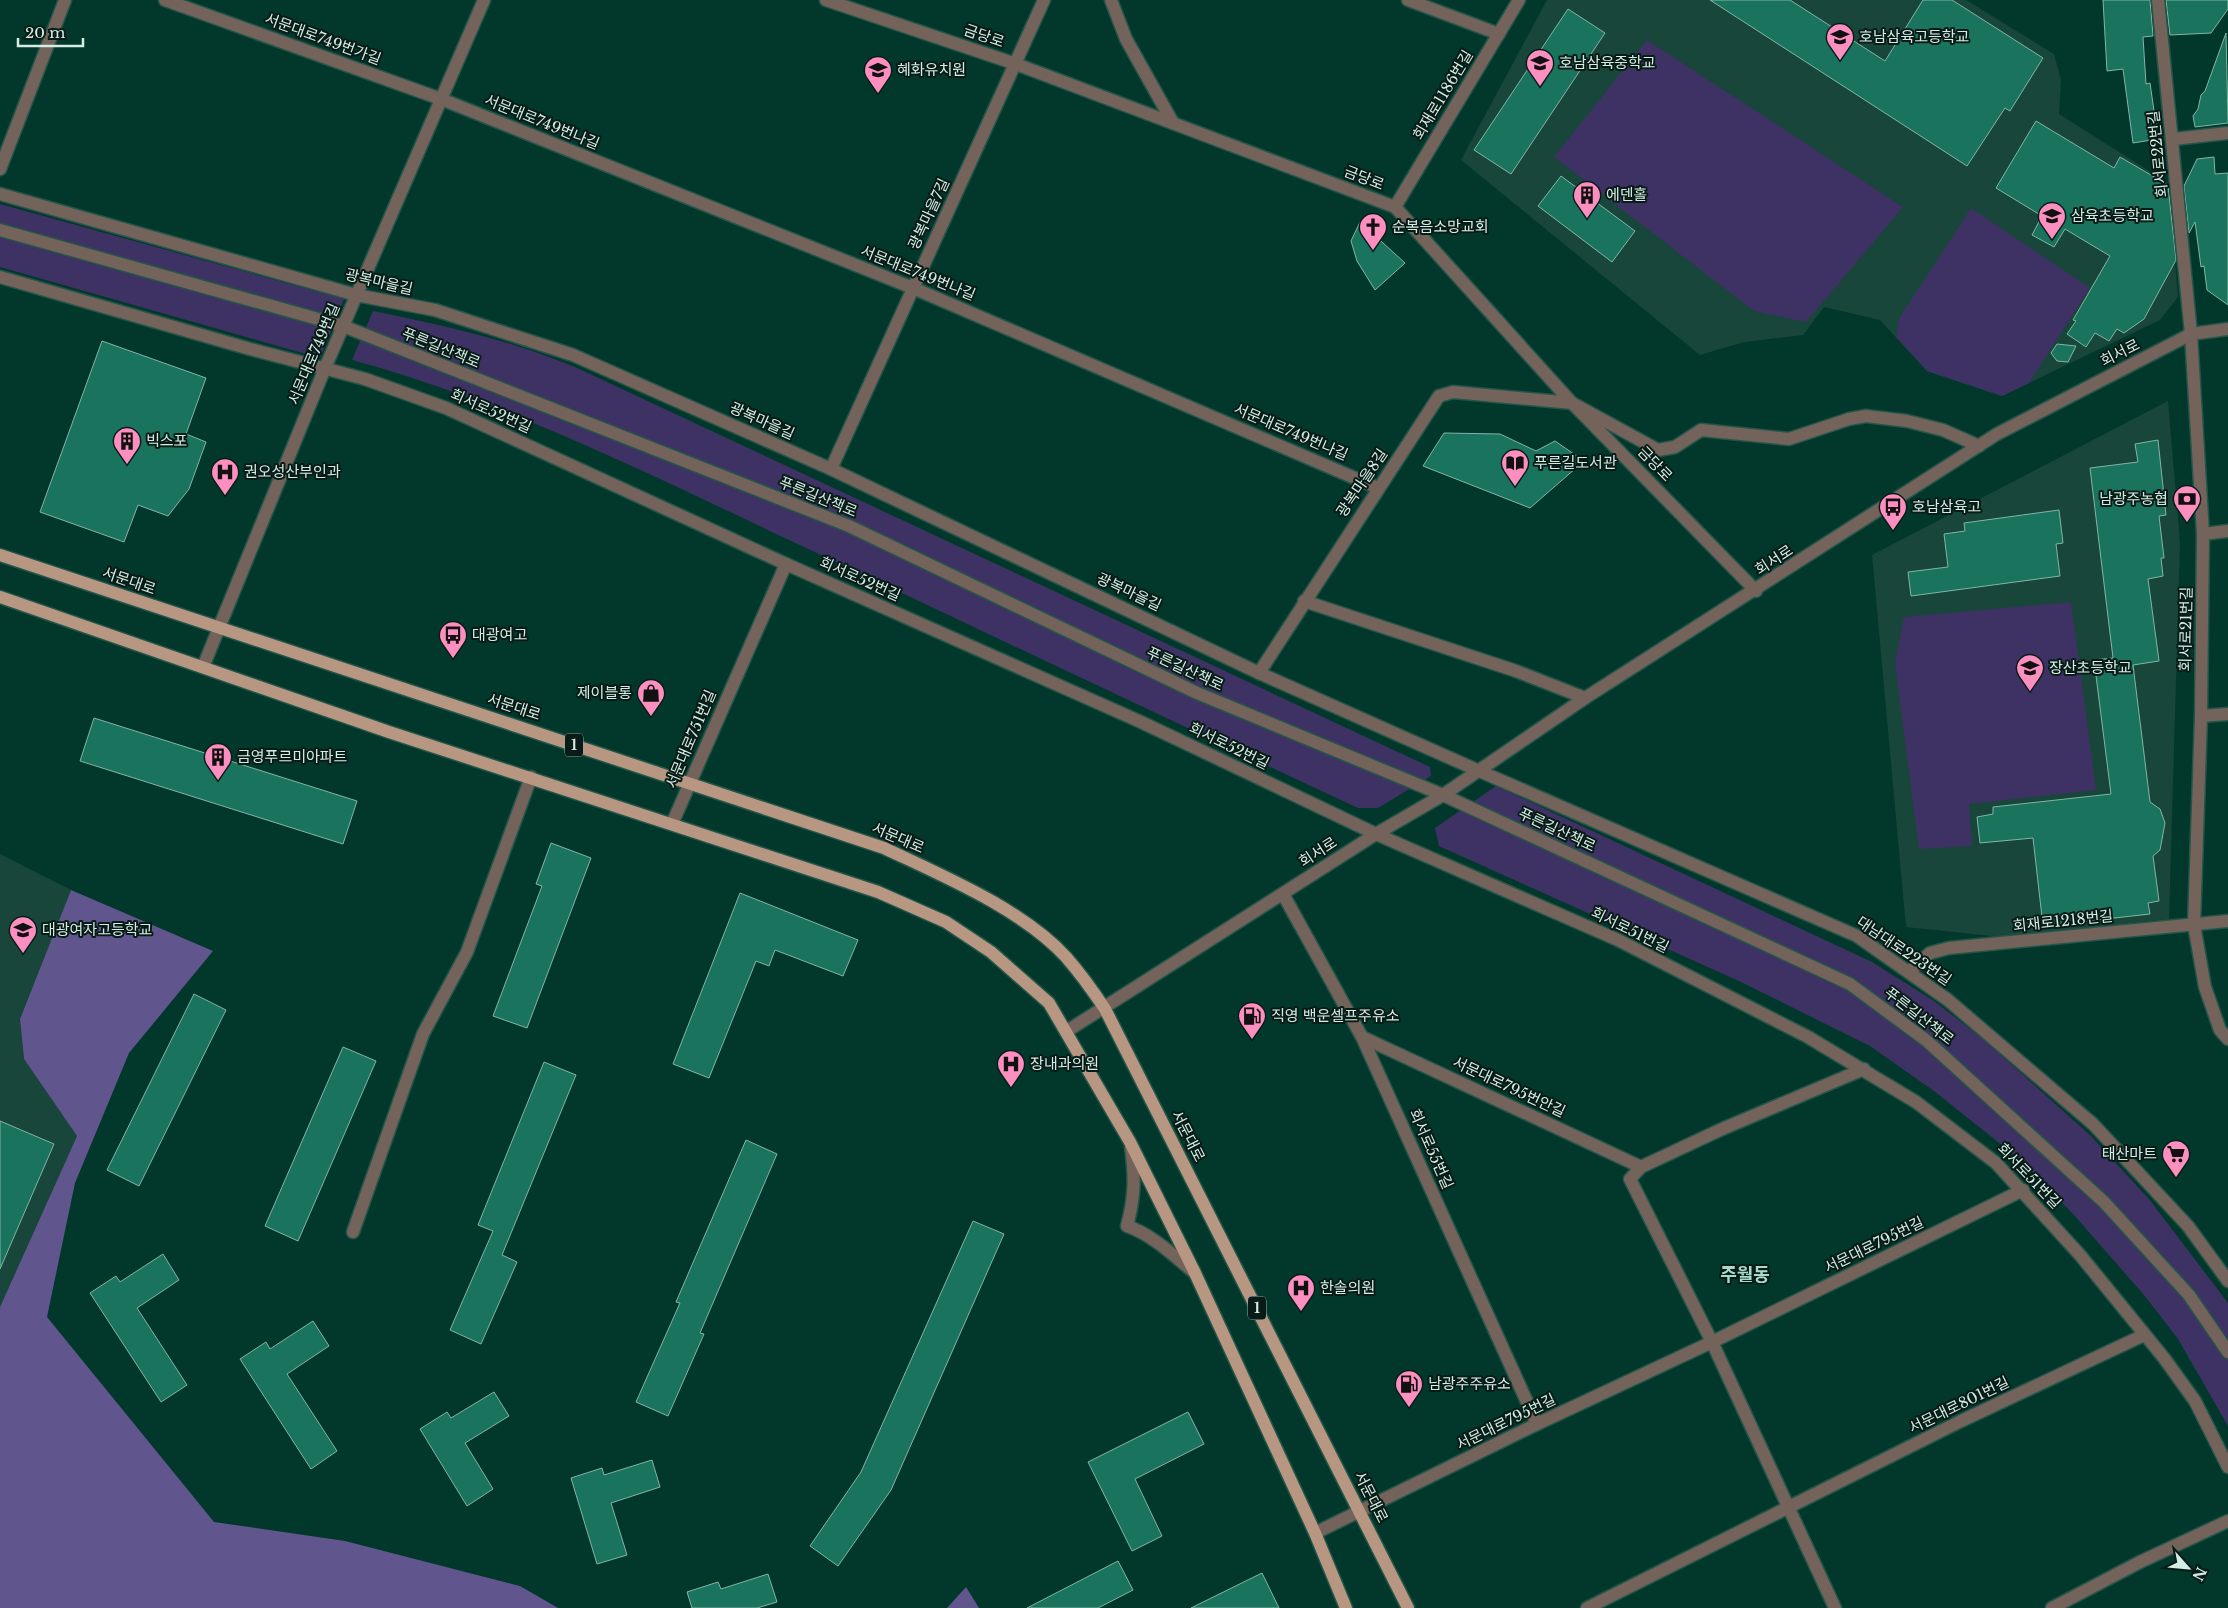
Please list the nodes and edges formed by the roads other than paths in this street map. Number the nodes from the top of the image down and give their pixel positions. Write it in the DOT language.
graph roads {
  1 [pos="65,0"];
  2 [pos="165,0"];
  3 [pos="484,0"];
  4 [pos="826,0"];
  5 [pos="1044,0"];
  6 [pos="1111,0"];
  7 [pos="1408,0"];
  8 [pos="1519,0"];
  9 [pos="2158,0"];
  10 [pos="1499,34"];
  11 [pos="1016,64"];
  12 [pos="441,99"];
  13 [pos="1173,123"];
  14 [pos="2228,133"];
  15 [pos="2174,139"];
  16 [pos="0,169"];
  17 [pos="0,194"];
  18 [pos="1395,206"];
  19 [pos="0,230"];
  20 [pos="0,277"];
  21 [pos="913,288"];
  22 [pos="356,295"];
  23 [pos="343,326"];
  24 [pos="2228,329"];
  25 [pos="2191,334"];
  26 [pos="325,368"];
  27 [pos="1572,403"];
  28 [pos="1979,446"];
  29 [pos="830,469"];
  30 [pos="1378,488"];
  31 [pos="2228,531"];
  32 [pos="2203,534"];
  33 [pos="0,555"];
  34 [pos="786,564"];
  35 [pos="1756,591"];
  36 [pos="0,598"];
  37 [pos="1304,600"];
  38 [pos="219,629"];
  39 [pos="203,667"];
  40 [pos="1259,673"];
  41 [pos="1585,698"];
  42 [pos="2228,714"];
  43 [pos="2201,716"];
  44 [pos="1477,770"];
  45 [pos="531,777"];
  46 [pos="690,783"];
  47 [pos="1443,795"];
  48 [pos="672,824"];
  49 [pos="1376,834"];
  50 [pos="1283,894"];
  51 [pos="2228,921"];
  52 [pos="2194,925"];
  53 [pos="1910,971"];
  54 [pos="1105,1008"];
  55 [pos="1067,1031"];
  56 [pos="1362,1037"];
  57 [pos="2228,1039"];
  58 [pos="1864,1069"];
  59 [pos="1130,1142"];
  60 [pos="1641,1167"];
  61 [pos="2023,1190"];
  62 [pos="353,1232"];
  63 [pos="1195,1273"];
  64 [pos="2227,1276"];
  65 [pos="2144,1335"];
  66 [pos="1712,1342"];
  67 [pos="2228,1352"];
  68 [pos="1537,1424"];
  69 [pos="2228,1467"];
  70 [pos="1790,1508"];
  71 [pos="1360,1512"];
  72 [pos="2228,1521"];
  73 [pos="1315,1533"];
  74 [pos="1346,1608"];
  75 [pos="1408,1608"];
  76 [pos="1587,1608"];
  77 [pos="1836,1608"];
  78 [pos="2052,1608"];
  1 -- 16 [label="street"];
  2 -- 12 [label="street, 서문대로749번가길"];
  3 -- 12 [label="street, 서문대로749번길"];
  4 -- 11 [label="street, 금당로"];
  5 -- 11 [label="street, 광복마을7길"];
  6 -- 13 [label="street"];
  7 -- 10 [label="street"];
  8 -- 10 [label="street, 회재로1186번길"];
  9 -- 15 [label="street, 회서로22번길"];
  10 -- 18 [label="street, 회재로1186번길"];
  11 -- 13 [label="street, 금당로"];
  11 -- 21 [label="street, 광복마을7길"];
  12 -- 21 [label="street, 서문대로749번나길"];
  12 -- 22 [label="street, 서문대로749번길"];
  13 -- 18 [label="street, 금당로"];
  14 -- 15 [label="street"];
  15 -- 25 [label="street, 회서로22번길"];
  17 -- 22 [label="street, 광복마을길"];
  18 -- 27 [label="street, 금당로"];
  19 -- 23 [label="street, 푸른길산책로"];
  20 -- 26 [label="street, 회서로52번길"];
  21 -- 29 [label="street, 광복마을7길"];
  21 -- 30 [label="street, 서문대로749번나길"];
  22 -- 23 [label="street, 서문대로749번길"];
  22 -- 29 [label="street, 광복마을길"];
  23 -- 26 [label="street, 서문대로749번길"];
  23 -- 47 [label="street, 푸른길산책로"];
  24 -- 25 [label="street, 회서로"];
  25 -- 28 [label="street, 회서로"];
  25 -- 32 [label="street, 회서로21번길"];
  26 -- 34 [label="street, 회서로52번길"];
  26 -- 38 [label="street, 서문대로749번길"];
  27 -- 28 [label="street"];
  27 -- 30 [label="street, 광복마을8길"];
  27 -- 35 [label="street, 금당로"];
  28 -- 35 [label="street, 회서로"];
  29 -- 40 [label="street, 광복마을길"];
  30 -- 37 [label="street, 광복마을8길"];
  31 -- 32 [label="street"];
  32 -- 43 [label="street, 회서로21번길"];
  33 -- 38 [label="main road, 서문대로 / 1"];
  34 -- 46 [label="street, 서문대로751번길"];
  34 -- 49 [label="street, 회서로52번길"];
  35 -- 41 [label="street, 회서로"];
  36 -- 39 [label="main road"];
  37 -- 40 [label="street, 광복마을8길"];
  37 -- 41 [label="street"];
  38 -- 39 [label="street, 서문대로749번길"];
  38 -- 46 [label="main road, 서문대로 / 1"];
  39 -- 45 [label="main road"];
  40 -- 44 [label="street, 광복마을길"];
  41 -- 44 [label="street, 회서로"];
  42 -- 43 [label="street"];
  43 -- 52 [label="street, 회서로21번길"];
  44 -- 47 [label="street, 회서로"];
  44 -- 53 [label="street, 대남대로223번길"];
  45 -- 48 [label="main road"];
  45 -- 62 [label="street"];
  46 -- 48 [label="street, 서문대로751번길"];
  46 -- 54 [label="main road, 서문대로 / 1"];
  47 -- 49 [label="street, 회서로"];
  47 -- 67 [label="street, 푸른길산책로"];
  48 -- 55 [label="main road"];
  49 -- 50 [label="street, 회서로"];
  49 -- 58 [label="street, 회서로51번길"];
  50 -- 54 [label="street, 회서로"];
  50 -- 56 [label="street, 회서로55번길"];
  51 -- 52 [label="street, 회재로1218번길"];
  52 -- 53 [label="street, 회재로1218번길"];
  52 -- 57 [label="street, 회서로21번길"];
  53 -- 64 [label="street, 대남대로223번길"];
  54 -- 55 [label="street, 회서로"];
  54 -- 71 [label="main road, 서문대로 / 1"];
  55 -- 59 [label="main road"];
  56 -- 60 [label="street, 서문대로795번안길"];
  56 -- 68 [label="street, 회서로55번길"];
  58 -- 60 [label="street"];
  58 -- 61 [label="street, 회서로51번길"];
  59 -- 63 [label="main road"];
  59 -- 63 [label="street"];
  60 -- 66 [label="street"];
  61 -- 65 [label="street, 회서로51번길"];
  61 -- 66 [label="street, 서문대로795번길"];
  63 -- 73 [label="main road"];
  65 -- 69 [label="street, 회서로51번길"];
  65 -- 70 [label="street, 서문대로801번길"];
  66 -- 68 [label="street, 서문대로795번길"];
  66 -- 70 [label="street"];
  68 -- 71 [label="street, 서문대로795번길"];
  70 -- 76 [label="street, 서문대로801번길"];
  70 -- 77 [label="street"];
  71 -- 73 [label="street, 서문대로795번길"];
  71 -- 75 [label="main road, 서문대로 / 1"];
  72 -- 78 [label="street"];
  73 -- 74 [label="main road"];
}
